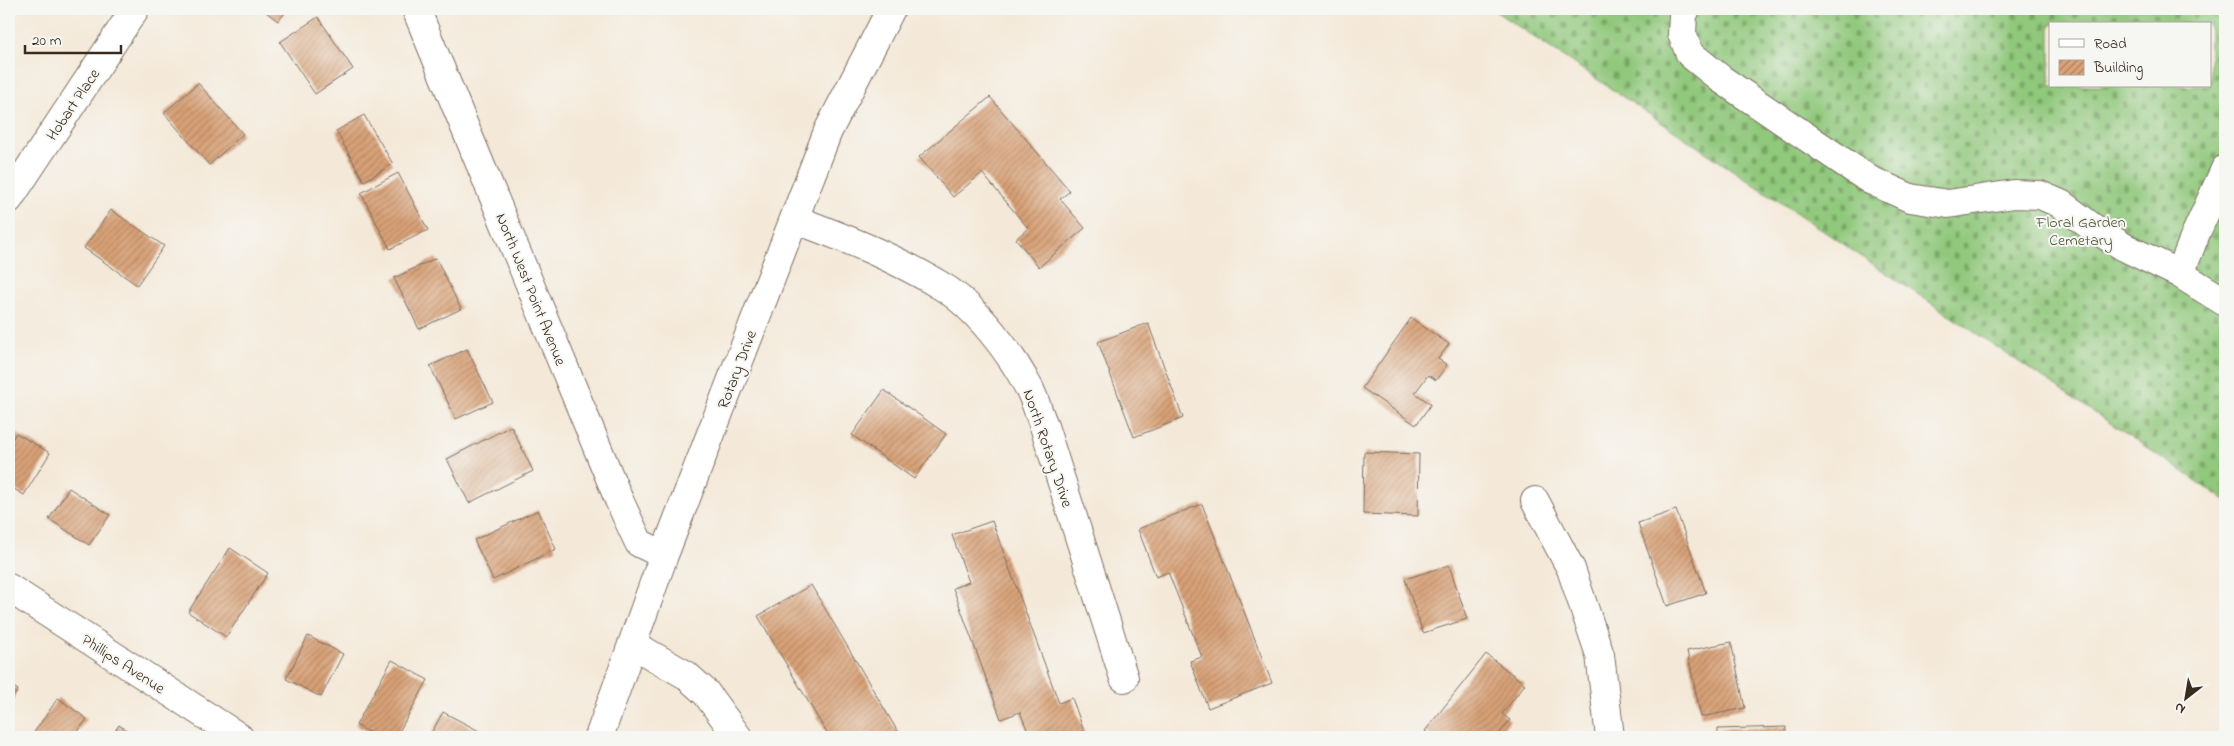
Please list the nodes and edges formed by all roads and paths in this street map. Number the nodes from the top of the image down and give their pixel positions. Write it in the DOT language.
graph roads {
  1 [pos="135,9"];
  2 [pos="416,9"];
  3 [pos="891,9"];
  4 [pos="1686,9"];
  5 [pos="2225,169"];
  6 [pos="9,199"];
  7 [pos="794,219"];
  8 [pos="2180,274"];
  9 [pos="2225,302"];
  10 [pos="1535,500"];
  11 [pos="664,555"];
  12 [pos="9,588"];
  13 [pos="632,644"];
  14 [pos="1124,678"];
  15 [pos="239,737"];
  16 [pos="599,737"];
  17 [pos="738,737"];
  18 [pos="1610,737"];
  1 -- 6 [label="street, Hobart Place"];
  2 -- 11 [label="street, North West Point Avenue"];
  3 -- 7 [label="street, Rotary Drive"];
  4 -- 8 [label="street"];
  5 -- 8 [label="street"];
  7 -- 11 [label="street, Rotary Drive"];
  7 -- 14 [label="street, North Rotary Drive"];
  8 -- 9 [label="street"];
  10 -- 18 [label="street"];
  11 -- 13 [label="street, Rotary Drive"];
  12 -- 15 [label="street, Phillips Avenue"];
  13 -- 16 [label="street, Rotary Drive"];
  13 -- 17 [label="street"];
}
